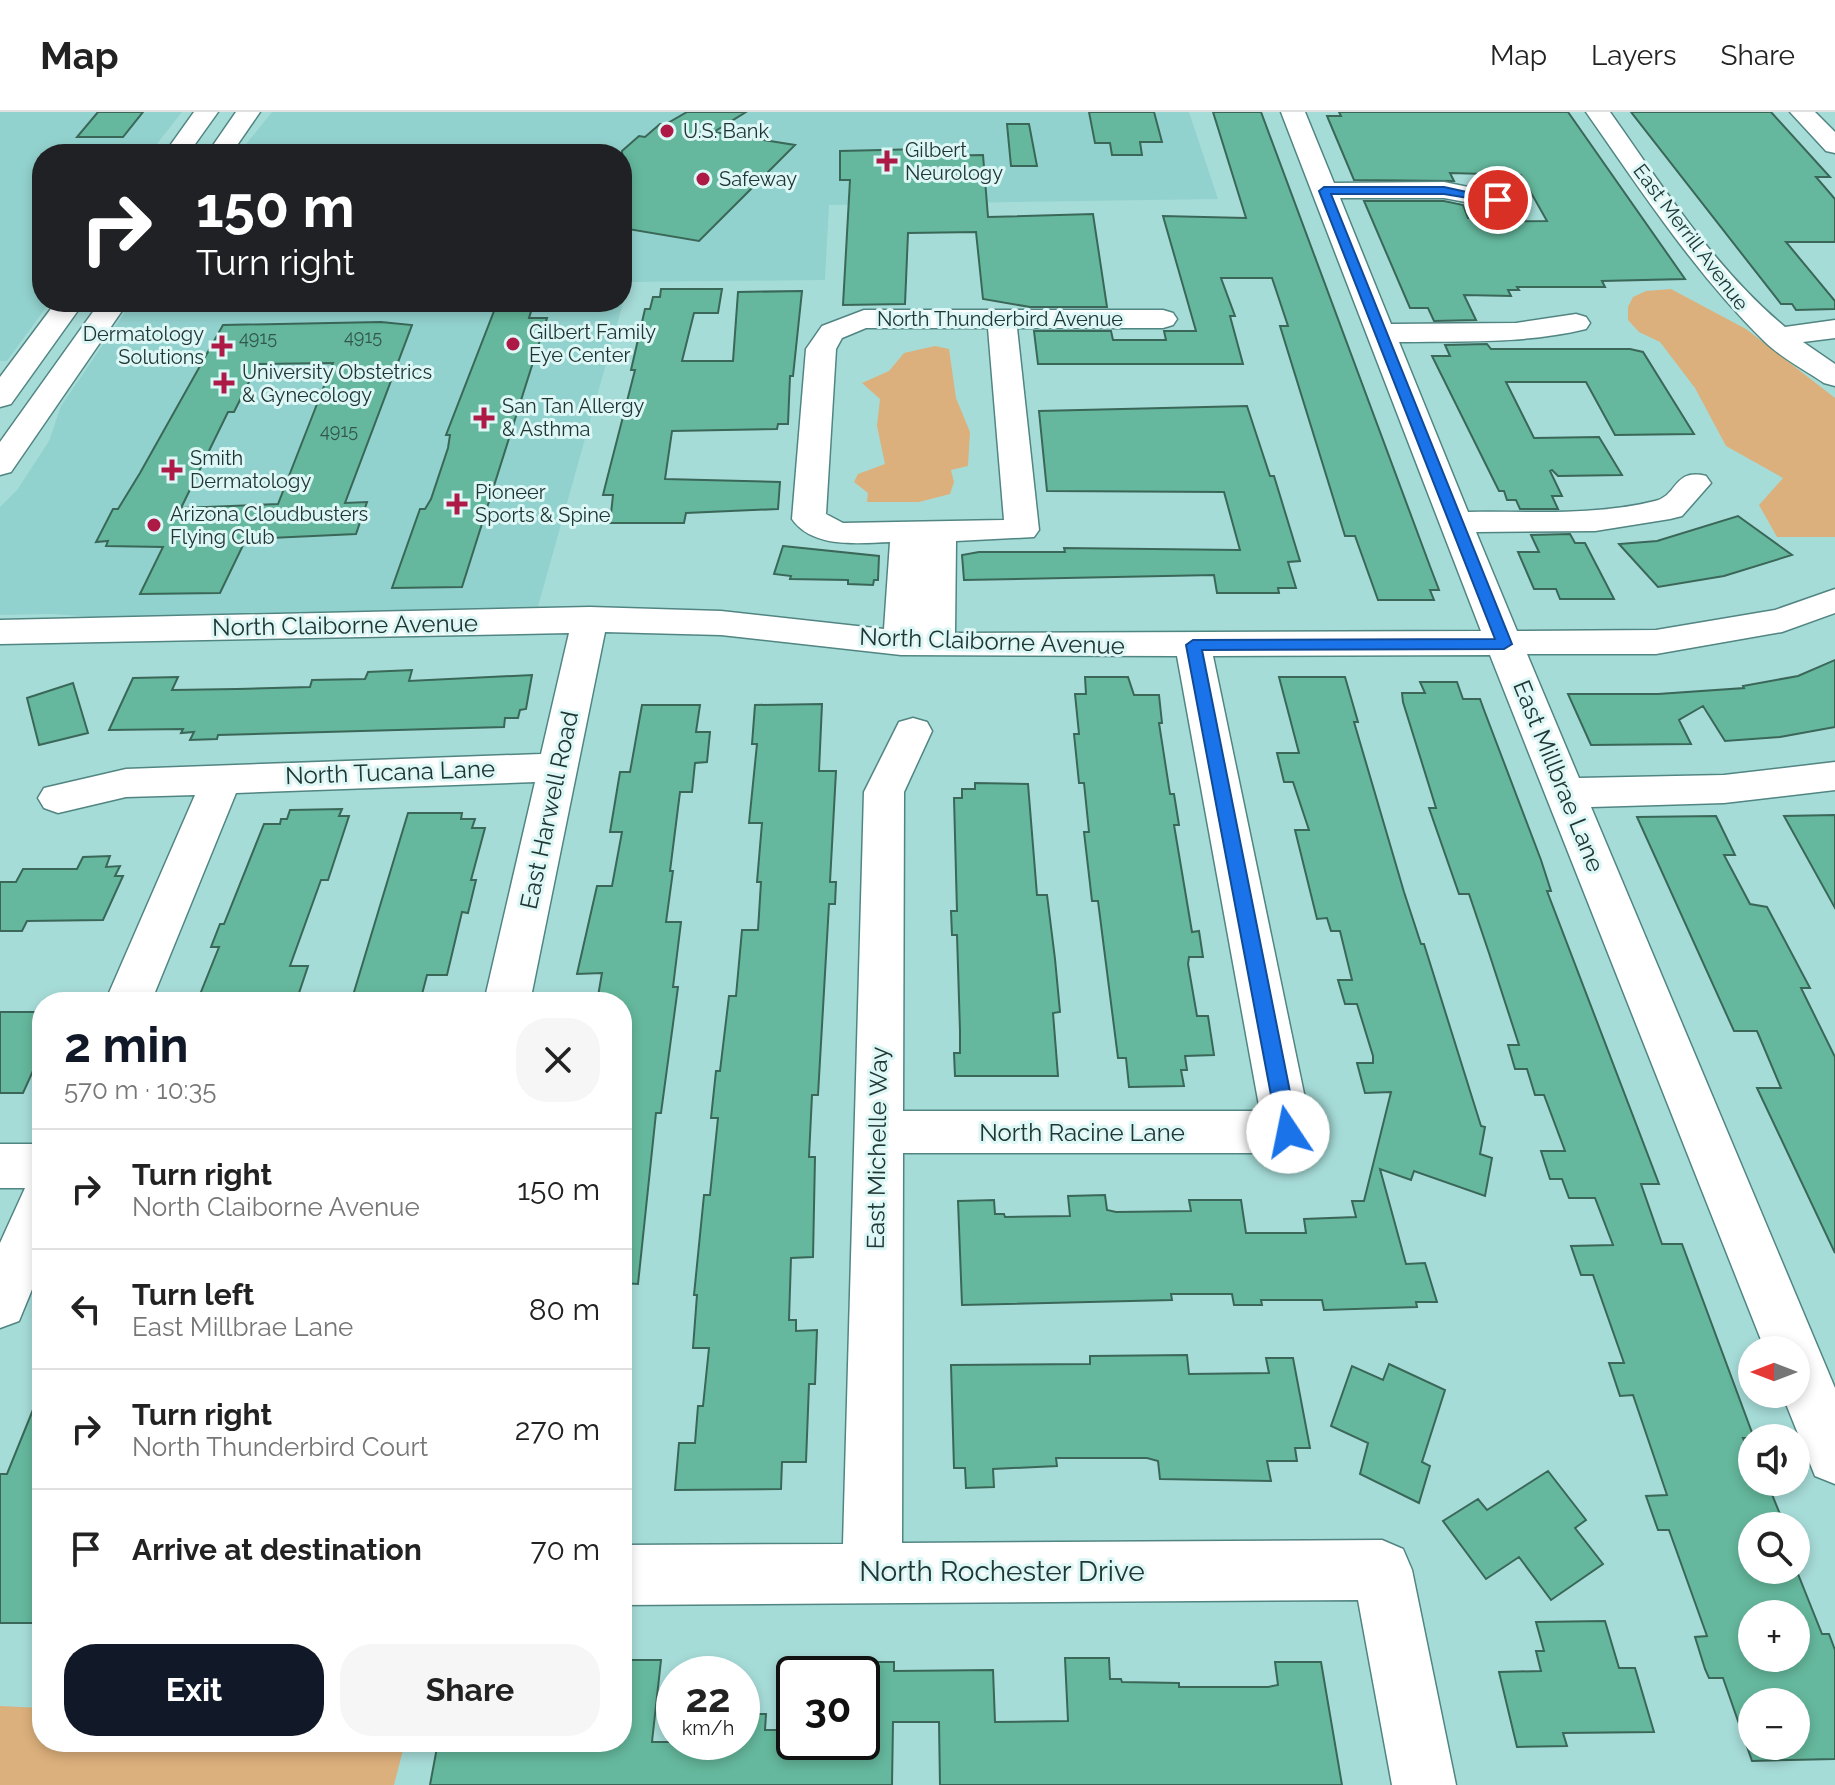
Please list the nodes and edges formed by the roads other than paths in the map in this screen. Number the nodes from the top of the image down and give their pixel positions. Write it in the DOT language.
graph roads {
  1 [pos="206,112"];
  2 [pos="248,112"];
  3 [pos="1293,112"];
  4 [pos="1598,112"];
  5 [pos="1802,112"];
  6 [pos="183,144"];
  7 [pos="226,144"];
  8 [pos="1835,146"];
  9 [pos="1324,191"];
  10 [pos="1498,200"];
  11 [pos="63,312"];
  12 [pos="107,312"];
  13 [pos="1002,319"];
  14 [pos="1163,319"];
  15 [pos="1576,323"];
  16 [pos="1835,329"];
  17 [pos="1383,333"];
  18 [pos="1776,337"];
  19 [pos="1835,377"];
  20 [pos="0,398"];
  21 [pos="0,465"];
  22 [pos="1695,483"];
  23 [pos="1457,522"];
  24 [pos="924,530"];
  25 [pos="1835,600"];
  26 [pos="590,619"];
  27 [pos="0,632"];
  28 [pos="901,643"];
  29 [pos="937,644"];
  30 [pos="1504,644"];
  31 [pos="1193,645"];
  32 [pos="913,731"];
  33 [pos="558,767"];
  34 [pos="1835,776"];
  35 [pos="222,779"];
  36 [pos="1566,793"];
  37 [pos="58,798"];
  38 [pos="132,992"];
  39 [pos="509,992"];
  40 [pos="877,1132"];
  41 [pos="0,1166"];
  42 [pos="32,1166"];
  43 [pos="32,1228"];
  44 [pos="0,1303"];
  45 [pos="1786,1336"];
  46 [pos="1810,1394"];
  47 [pos="1835,1456"];
  48 [pos="872,1571"];
  49 [pos="632,1575"];
  50 [pos="1424,1785"];
  1 -- 6 [label="street"];
  2 -- 7 [label="street"];
  3 -- 9 [label="street, East Millbrae Lane"];
  4 -- 18 [label="street, East Merrill Avenue"];
  5 -- 8 [label="street"];
  9 -- 10 [label="street"];
  9 -- 17 [label="street, East Millbrae Lane"];
  11 -- 20 [label="street"];
  12 -- 21 [label="street"];
  13 -- 14 [label="street, North Thunderbird Avenue"];
  13 -- 24 [label="street"];
  13 -- 24 [label="street, North Thunderbird Avenue"];
  15 -- 17 [label="street"];
  16 -- 18 [label="street"];
  17 -- 23 [label="street, East Millbrae Lane"];
  18 -- 19 [label="street, East Merrill Avenue"];
  22 -- 23 [label="street"];
  23 -- 30 [label="street, East Millbrae Lane"];
  24 -- 28 [label="street"];
  24 -- 29 [label="street"];
  25 -- 30 [label="street, North Claiborne Avenue"];
  26 -- 27 [label="street, North Claiborne Avenue"];
  26 -- 28 [label="street, North Claiborne Avenue"];
  26 -- 33 [label="street, East Harwell Road"];
  28 -- 29 [label="street, North Claiborne Avenue"];
  29 -- 31 [label="street, North Claiborne Avenue"];
  30 -- 31 [label="street, North Claiborne Avenue"];
  30 -- 36 [label="street, East Millbrae Lane"];
  31 -- 40 [label="street, North Racine Lane"];
  32 -- 40 [label="street, East Michelle Way"];
  33 -- 35 [label="street, North Tucana Lane"];
  33 -- 39 [label="street, East Harwell Road"];
  34 -- 36 [label="street"];
  35 -- 37 [label="street, North Tucana Lane"];
  35 -- 38 [label="street"];
  36 -- 45 [label="street, East Millbrae Lane"];
  40 -- 48 [label="street, East Michelle Way"];
  41 -- 42 [label="street"];
  43 -- 44 [label="street"];
  46 -- 47 [label="street"];
  48 -- 49 [label="street, North Rochester Drive"];
  48 -- 50 [label="street, North Rochester Drive"];
}
